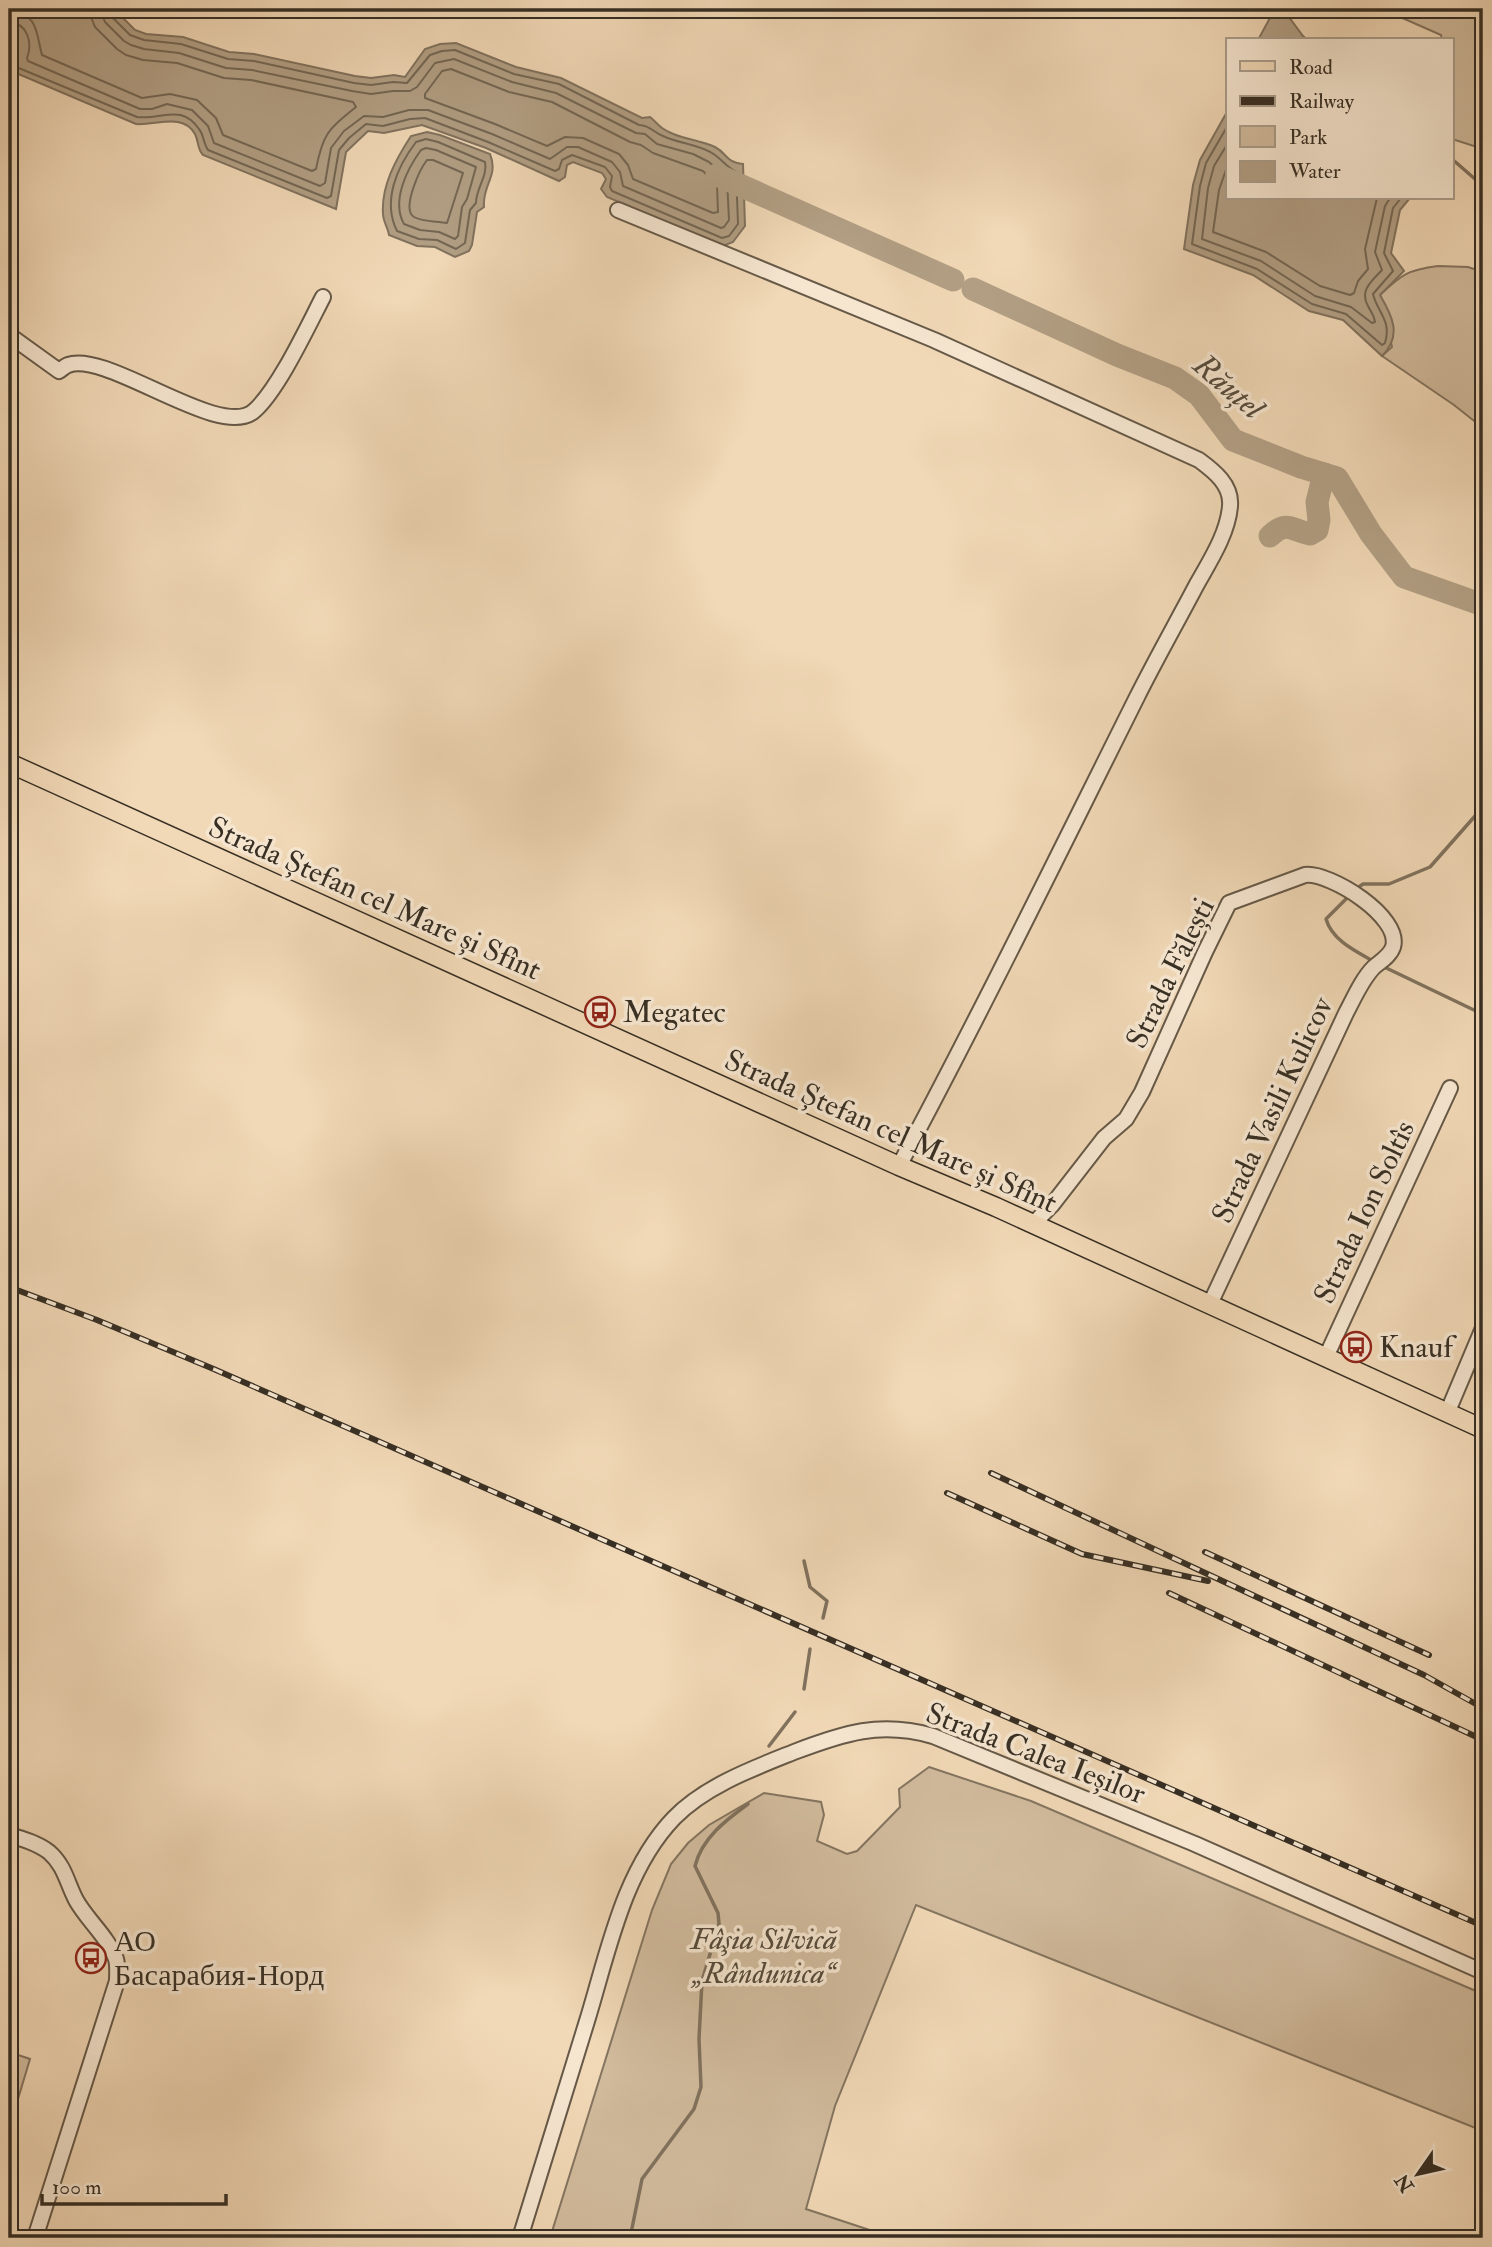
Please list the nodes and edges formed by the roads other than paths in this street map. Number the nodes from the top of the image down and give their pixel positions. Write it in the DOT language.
graph roads {
  1 [pos="618,210"];
  2 [pos="323,298"];
  3 [pos="9,335"];
  4 [pos="9,763"];
  5 [pos="1393,946"];
  6 [pos="1450,1088"];
  7 [pos="899,1166"];
  8 [pos="1033,1224"];
  9 [pos="1210,1304"];
  10 [pos="1483,1328"];
  11 [pos="1326,1357"];
  12 [pos="1448,1411"];
  13 [pos="1483,1429"];
  14 [pos="9,1835"];
  15 [pos="1483,1972"];
  16 [pos="35,2238"];
  17 [pos="520,2238"];
  1 -- 7 [label="street"];
  2 -- 3 [label="street"];
  4 -- 7 [label="main road, Strada Ștefan cel Mare și Sfînt"];
  5 -- 8 [label="street, Strada Fălești"];
  5 -- 9 [label="street, Strada Vasili Kulicov"];
  6 -- 11 [label="street, Strada Ion Soltîs"];
  7 -- 8 [label="main road, Strada Ștefan cel Mare și Sfînt"];
  8 -- 9 [label="main road, Strada Ștefan cel Mare și Sfînt"];
  9 -- 11 [label="main road, Strada Ștefan cel Mare și Sfînt"];
  10 -- 12 [label="street"];
  11 -- 12 [label="main road, Strada Ștefan cel Mare și Sfînt"];
  12 -- 13 [label="main road, Strada Ștefan cel Mare și Sfînt"];
  14 -- 16 [label="street"];
  15 -- 17 [label="street, Strada Calea Ieșilor"];
}
